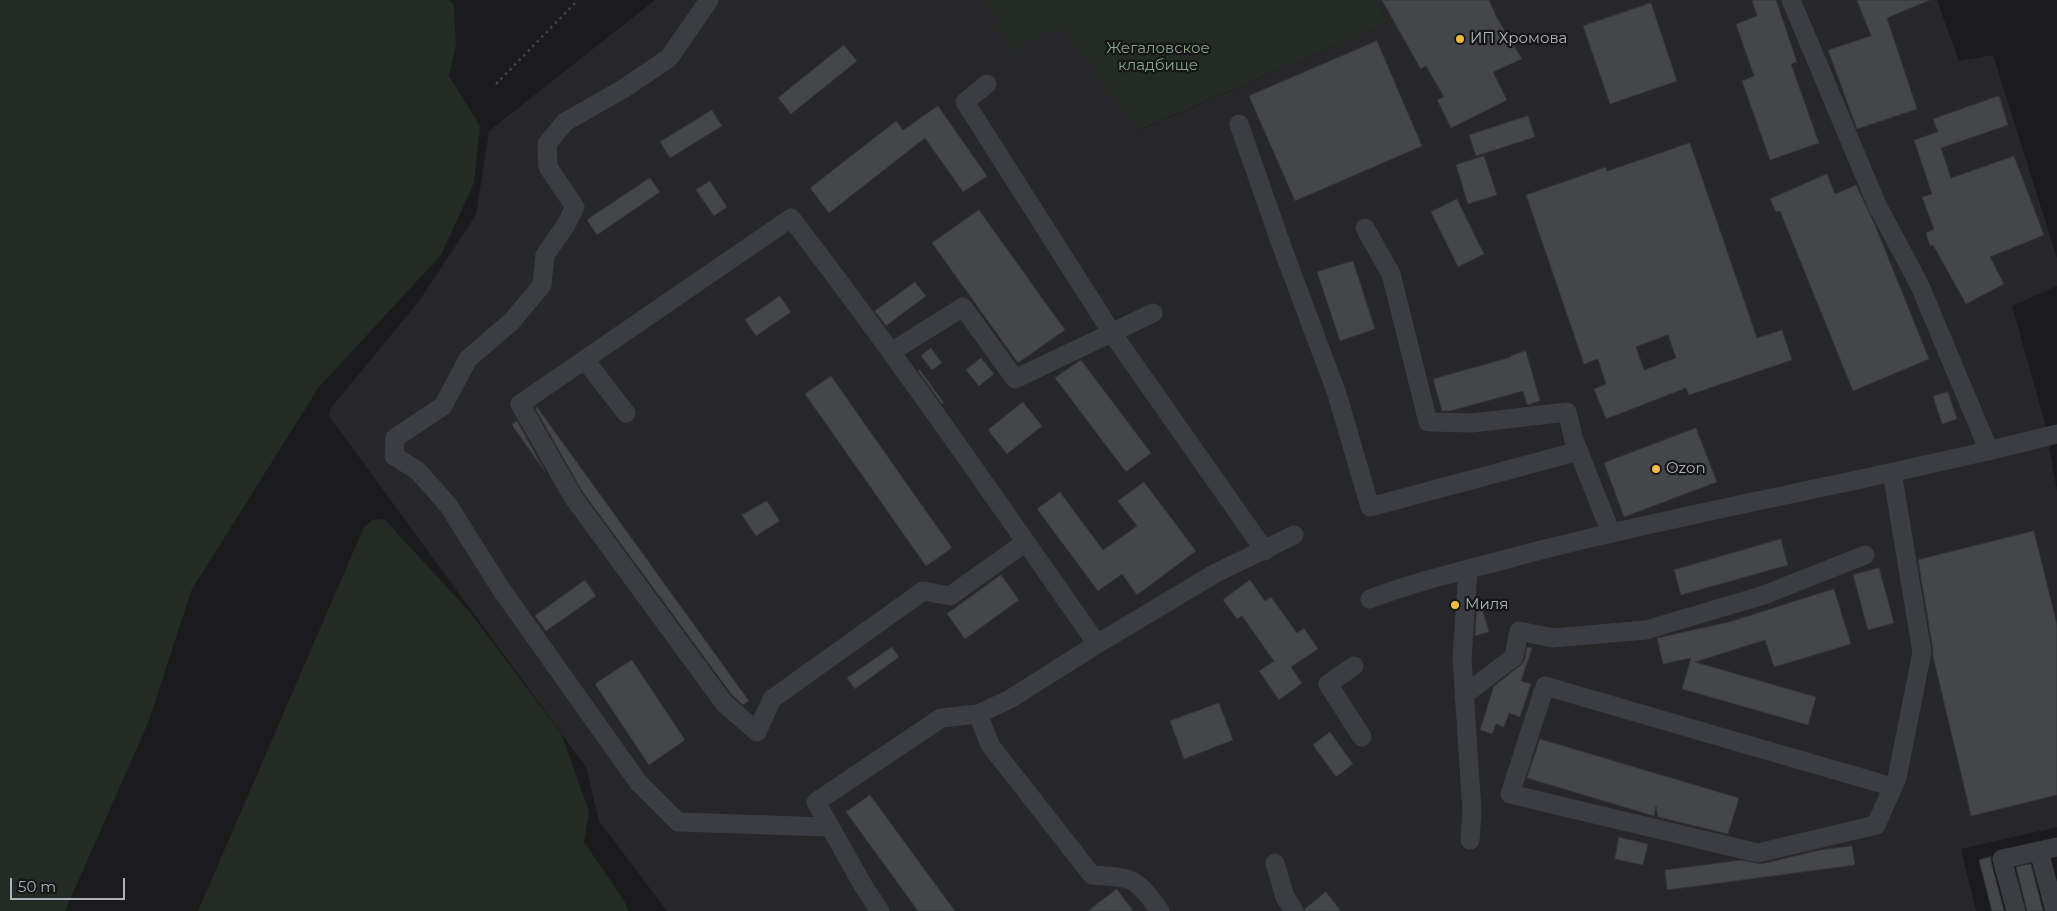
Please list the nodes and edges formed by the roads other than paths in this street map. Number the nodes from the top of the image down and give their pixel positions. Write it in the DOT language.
graph roads {
  1 [pos="709,0"];
  2 [pos="1791,0"];
  3 [pos="987,84"];
  4 [pos="1239,124"];
  5 [pos="1365,228"];
  6 [pos="1153,313"];
  7 [pos="1112,333"];
  8 [pos="891,352"];
  9 [pos="585,360"];
  10 [pos="626,413"];
  11 [pos="2057,434"];
  12 [pos="1579,451"];
  13 [pos="1989,452"];
  14 [pos="1892,472"];
  15 [pos="1611,532"];
  16 [pos="1294,535"];
  17 [pos="1026,542"];
  18 [pos="1265,551"];
  19 [pos="1865,554"];
  20 [pos="1468,569"];
  21 [pos="1370,599"];
  22 [pos="1097,644"];
  23 [pos="1354,666"];
  24 [pos="1464,694"];
  25 [pos="978,714"];
  26 [pos="1362,737"];
  27 [pos="1893,787"];
  28 [pos="829,827"];
  29 [pos="1470,840"];
  30 [pos="2048,849"];
  31 [pos="1275,863"];
  32 [pos="880,911"];
  33 [pos="1160,911"];
  34 [pos="1294,911"];
  35 [pos="2016,911"];
  36 [pos="2055,911"];
  1 -- 28 [label="street"];
  2 -- 13 [label="street"];
  3 -- 7 [label="street"];
  4 -- 12 [label="street"];
  5 -- 12 [label="street"];
  6 -- 7 [label="street"];
  7 -- 8 [label="street"];
  7 -- 18 [label="street"];
  8 -- 9 [label="street"];
  8 -- 17 [label="street"];
  9 -- 10 [label="street"];
  9 -- 17 [label="street"];
  11 -- 13 [label="street"];
  12 -- 15 [label="street"];
  13 -- 14 [label="street"];
  14 -- 15 [label="street"];
  14 -- 27 [label="street"];
  15 -- 20 [label="street"];
  16 -- 18 [label="street"];
  17 -- 22 [label="street"];
  18 -- 22 [label="street"];
  19 -- 24 [label="street"];
  20 -- 21 [label="street"];
  20 -- 24 [label="street"];
  22 -- 25 [label="street"];
  23 -- 26 [label="street"];
  24 -- 29 [label="street"];
  25 -- 28 [label="street"];
  25 -- 33 [label="street"];
  27 -- 27 [label="street"];
  28 -- 32 [label="street"];
  30 -- 35 [label="street"];
  30 -- 36 [label="street"];
  31 -- 34 [label="street"];
}
